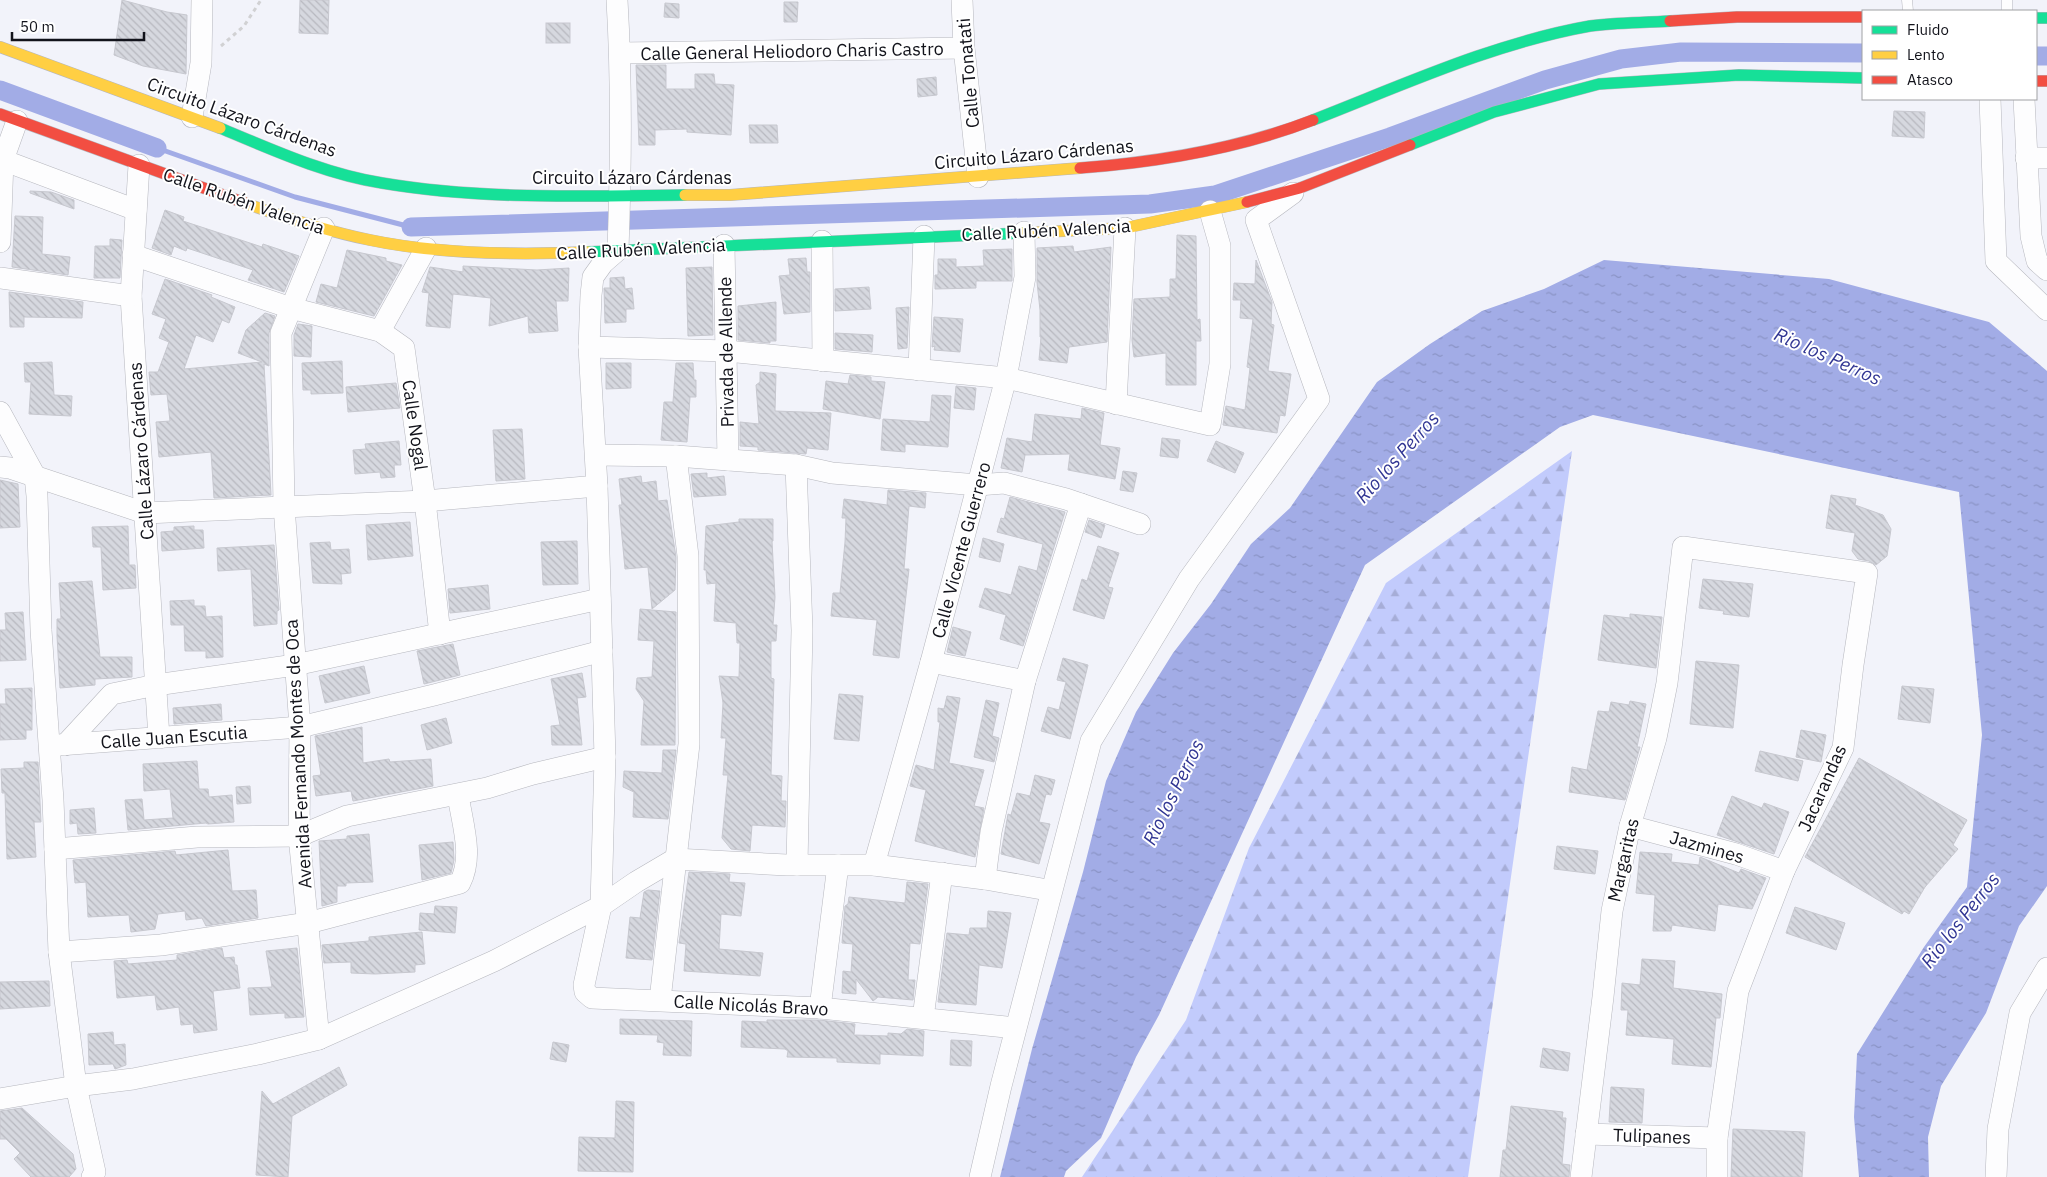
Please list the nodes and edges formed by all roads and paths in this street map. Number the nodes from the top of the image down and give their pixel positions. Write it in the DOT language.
graph roads {
  1 [pos="202,0"];
  2 [pos="261,0"];
  3 [pos="618,0"];
  4 [pos="962,0"];
  5 [pos="1862,17"];
  6 [pos="0,47"];
  7 [pos="964,48"];
  8 [pos="620,53"];
  9 [pos="201,63"];
  10 [pos="1862,78"];
  11 [pos="1990,100"];
  12 [pos="2024,100"];
  13 [pos="192,117"];
  14 [pos="9,118"];
  15 [pos="2037,158"];
  16 [pos="1,160"];
  17 [pos="139,165"];
  18 [pos="978,177"];
  19 [pos="1300,188"];
  20 [pos="620,200"];
  21 [pos="1,202"];
  22 [pos="136,210"];
  23 [pos="1210,212"];
  24 [pos="324,228"];
  25 [pos="1125,228"];
  26 [pos="1024,232"];
  27 [pos="924,236"];
  28 [pos="822,241"];
  29 [pos="0,242"];
  30 [pos="724,245"];
  31 [pos="618,246"];
  32 [pos="426,248"];
  33 [pos="133,255"];
  34 [pos="2044,264"];
  35 [pos="0,278"];
  36 [pos="130,296"];
  37 [pos="291,308"];
  38 [pos="2047,310"];
  39 [pos="380,331"];
  40 [pos="589,347"];
  41 [pos="727,351"];
  42 [pos="822,361"];
  43 [pos="919,370"];
  44 [pos="1006,378"];
  45 [pos="1116,404"];
  46 [pos="0,412"];
  47 [pos="596,455"];
  48 [pos="676,456"];
  49 [pos="728,460"];
  50 [pos="796,465"];
  51 [pos="0,467"];
  52 [pos="35,476"];
  53 [pos="978,485"];
  54 [pos="597,486"];
  55 [pos="425,501"];
  56 [pos="1082,504"];
  57 [pos="284,506"];
  58 [pos="145,513"];
  59 [pos="1140,524"];
  60 [pos="1683,547"];
  61 [pos="600,599"];
  62 [pos="440,634"];
  63 [pos="602,652"];
  64 [pos="931,662"];
  65 [pos="295,665"];
  66 [pos="1025,681"];
  67 [pos="156,685"];
  68 [pos="300,727"];
  69 [pos="159,738"];
  70 [pos="57,746"];
  71 [pos="605,757"];
  72 [pos="458,795"];
  73 [pos="1630,826"];
  74 [pos="299,836"];
  75 [pos="55,849"];
  76 [pos="675,859"];
  77 [pos="797,865"];
  78 [pos="838,865"];
  79 [pos="874,865"];
  80 [pos="1784,871"];
  81 [pos="942,873"];
  82 [pos="985,879"];
  83 [pos="1042,889"];
  84 [pos="602,906"];
  85 [pos="308,923"];
  86 [pos="59,952"];
  87 [pos="2047,968"];
  88 [pos="660,1000"];
  89 [pos="820,1008"];
  90 [pos="923,1018"];
  91 [pos="1006,1027"];
  92 [pos="319,1039"];
  93 [pos="76,1086"];
  94 [pos="0,1099"];
  95 [pos="1586,1134"];
  96 [pos="1718,1138"];
  97 [pos="92,1177"];
  98 [pos="980,1177"];
  99 [pos="1581,1177"];
  100 [pos="1717,1177"];
  101 [pos="1996,1177"];
  1 -- 9 [label="street"];
  2 -- 9 [label="path"];
  3 -- 8 [label="street"];
  4 -- 7 [label="street, Calle Tonatati"];
  5 -- 18 [label="street, Circuito Lázaro Cárdenas"];
  6 -- 13 [label="street, Circuito Lázaro Cárdenas"];
  7 -- 8 [label="street, Calle General Heliodoro Charis Castro"];
  7 -- 18 [label="street, Calle Tonatati"];
  8 -- 20 [label="street"];
  9 -- 13 [label="street"];
  10 -- 19 [label="street"];
  11 -- 38 [label="street"];
  12 -- 15 [label="street"];
  13 -- 20 [label="street, Circuito Lázaro Cárdenas"];
  14 -- 16 [label="street"];
  14 -- 17 [label="street, Calle Rubén Valencia"];
  15 -- 34 [label="street"];
  16 -- 21 [label="street"];
  16 -- 22 [label="street"];
  17 -- 22 [label="street, Calle Lázaro Cárdenas"];
  17 -- 24 [label="street, Calle Rubén Valencia"];
  18 -- 20 [label="street, Circuito Lázaro Cárdenas"];
  19 -- 23 [label="street, Calle Rubén Valencia"];
  19 -- 98 [label="street"];
  20 -- 31 [label="street"];
  21 -- 29 [label="street"];
  22 -- 33 [label="street, Calle Lázaro Cárdenas"];
  23 -- 25 [label="street, Calle Rubén Valencia"];
  23 -- 45 [label="street"];
  24 -- 32 [label="street, Calle Rubén Valencia"];
  24 -- 37 [label="street, Avenida Fernando Montes de Oca"];
  25 -- 26 [label="street, Calle Rubén Valencia"];
  25 -- 45 [label="street"];
  26 -- 27 [label="street, Calle Rubén Valencia"];
  26 -- 44 [label="street, Calle Vicente Guerrero"];
  27 -- 28 [label="street, Calle Rubén Valencia"];
  27 -- 43 [label="street"];
  28 -- 30 [label="street, Calle Rubén Valencia"];
  28 -- 42 [label="street"];
  30 -- 31 [label="street, Calle Rubén Valencia"];
  30 -- 41 [label="street, Privada de Allende"];
  31 -- 32 [label="street, Calle Rubén Valencia"];
  31 -- 40 [label="street"];
  32 -- 39 [label="street"];
  33 -- 36 [label="street, Calle Lázaro Cárdenas"];
  33 -- 37 [label="street"];
  35 -- 36 [label="street"];
  36 -- 58 [label="street, Calle Lázaro Cárdenas"];
  37 -- 39 [label="street"];
  37 -- 57 [label="street, Avenida Fernando Montes de Oca"];
  39 -- 55 [label="street, Calle Nogal"];
  40 -- 41 [label="street"];
  40 -- 47 [label="street"];
  41 -- 42 [label="street"];
  41 -- 49 [label="street, Privada de Allende"];
  42 -- 43 [label="street"];
  43 -- 44 [label="street"];
  44 -- 45 [label="street"];
  44 -- 53 [label="street, Calle Vicente Guerrero"];
  46 -- 52 [label="street"];
  47 -- 48 [label="street"];
  47 -- 54 [label="street"];
  48 -- 49 [label="street"];
  48 -- 76 [label="street"];
  49 -- 50 [label="street"];
  50 -- 53 [label="street"];
  50 -- 77 [label="street"];
  51 -- 52 [label="street"];
  52 -- 58 [label="street"];
  52 -- 70 [label="street"];
  53 -- 56 [label="street"];
  53 -- 64 [label="street, Calle Vicente Guerrero"];
  54 -- 55 [label="street"];
  54 -- 61 [label="street"];
  55 -- 57 [label="street"];
  55 -- 62 [label="street, Calle Nogal"];
  56 -- 59 [label="street"];
  56 -- 66 [label="street"];
  57 -- 58 [label="street"];
  57 -- 65 [label="street, Avenida Fernando Montes de Oca"];
  58 -- 67 [label="street, Calle Lázaro Cárdenas"];
  60 -- 73 [label="street, Margaritas"];
  60 -- 80 [label="street, Jacarandas"];
  61 -- 62 [label="street"];
  61 -- 63 [label="street"];
  62 -- 65 [label="street"];
  63 -- 68 [label="street, Calle Juan Escutia"];
  63 -- 71 [label="street"];
  64 -- 66 [label="street"];
  64 -- 79 [label="street, Calle Vicente Guerrero"];
  65 -- 67 [label="street"];
  65 -- 68 [label="street, Avenida Fernando Montes de Oca"];
  66 -- 82 [label="street"];
  67 -- 69 [label="street, Calle Lázaro Cárdenas"];
  67 -- 70 [label="street"];
  68 -- 69 [label="street, Calle Juan Escutia"];
  68 -- 74 [label="street, Avenida Fernando Montes de Oca"];
  69 -- 70 [label="street, Calle Juan Escutia"];
  70 -- 75 [label="street"];
  71 -- 72 [label="street"];
  71 -- 84 [label="street"];
  72 -- 74 [label="street"];
  72 -- 85 [label="street"];
  73 -- 80 [label="street, Jazmines"];
  73 -- 95 [label="street, Margaritas"];
  74 -- 75 [label="street"];
  74 -- 85 [label="street, Avenida Fernando Montes de Oca"];
  75 -- 86 [label="street"];
  76 -- 77 [label="street"];
  76 -- 84 [label="street"];
  76 -- 88 [label="street"];
  77 -- 78 [label="street"];
  78 -- 79 [label="street"];
  78 -- 89 [label="street"];
  79 -- 81 [label="street"];
  80 -- 96 [label="street, Jacarandas"];
  81 -- 82 [label="street"];
  81 -- 90 [label="street"];
  82 -- 83 [label="street"];
  84 -- 88 [label="street, Calle Nicolás Bravo"];
  84 -- 92 [label="street"];
  85 -- 86 [label="street"];
  85 -- 92 [label="street, Avenida Fernando Montes de Oca"];
  86 -- 93 [label="street"];
  87 -- 101 [label="street"];
  88 -- 89 [label="street, Calle Nicolás Bravo"];
  89 -- 90 [label="street, Calle Nicolás Bravo"];
  90 -- 91 [label="street, Calle Nicolás Bravo"];
  92 -- 93 [label="street"];
  93 -- 94 [label="street"];
  93 -- 97 [label="street"];
  95 -- 96 [label="street, Tulipanes"];
  95 -- 99 [label="street, Margaritas"];
  96 -- 100 [label="street, Jacarandas"];
}
